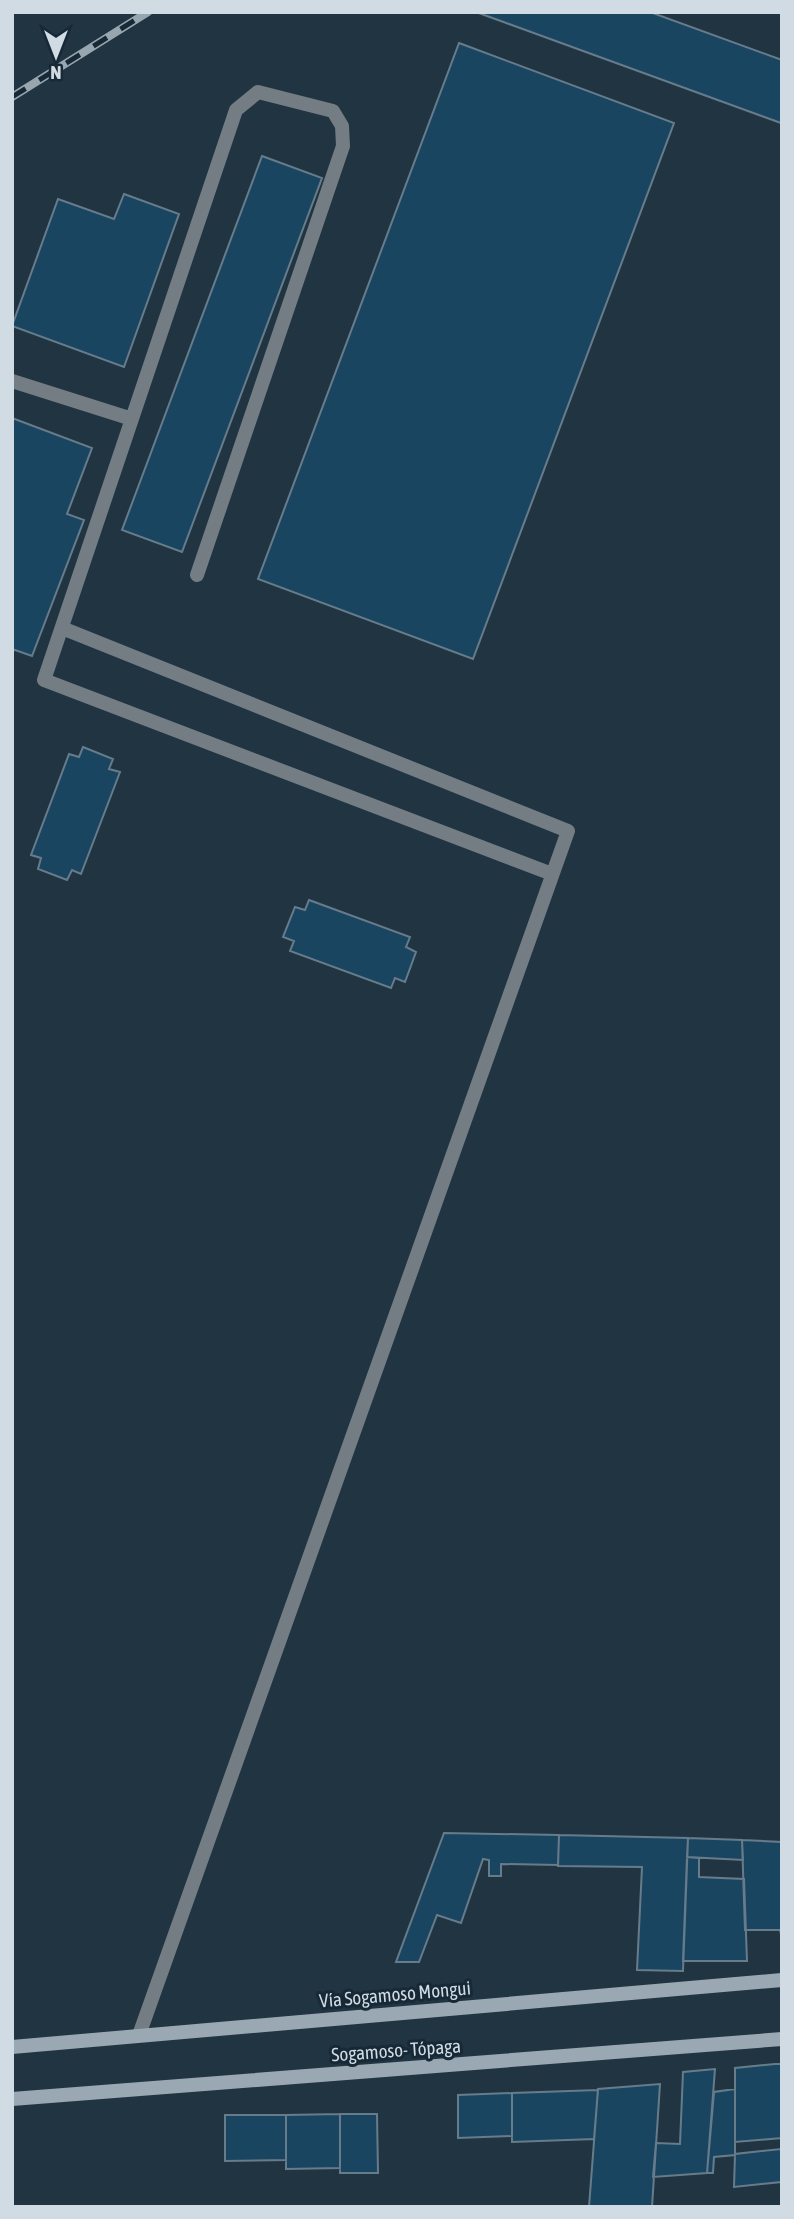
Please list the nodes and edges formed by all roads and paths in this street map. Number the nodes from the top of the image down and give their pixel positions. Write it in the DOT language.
graph roads {
  1 [pos="12,381"];
  2 [pos="132,419"];
  3 [pos="197,575"];
  4 [pos="62,628"];
  5 [pos="552,874"];
  6 [pos="782,1980"];
  7 [pos="139,2035"];
  8 [pos="782,2039"];
  9 [pos="12,2047"];
  10 [pos="12,2099"];
  1 -- 2 [label="lane"];
  2 -- 3 [label="lane"];
  2 -- 4 [label="lane"];
  4 -- 5 [label="lane"];
  4 -- 5 [label="lane"];
  5 -- 7 [label="lane"];
  6 -- 7 [label="main road, Vía Sogamoso Mongui"];
  7 -- 9 [label="main road, Vía Sogamoso Mongui"];
  8 -- 10 [label="main road, Sogamoso- Tópaga"];
}
